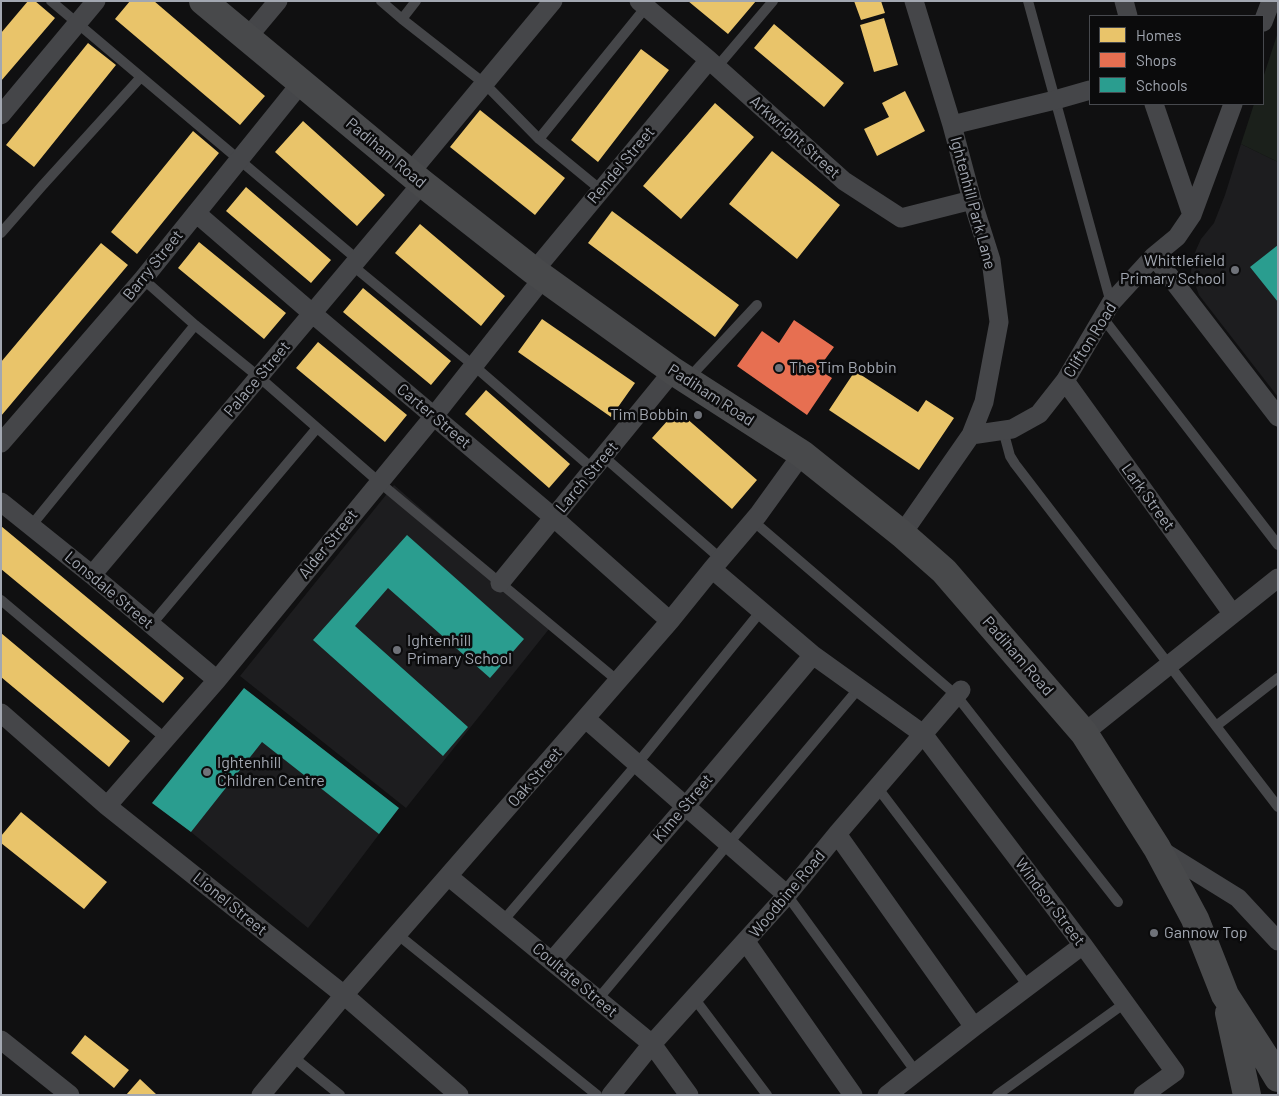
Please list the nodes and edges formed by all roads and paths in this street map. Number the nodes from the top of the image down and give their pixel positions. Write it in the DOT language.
graph roads {
  1 [pos="51,1"];
  2 [pos="96,1"];
  3 [pos="203,1"];
  4 [pos="278,1"];
  5 [pos="380,1"];
  6 [pos="416,1"];
  7 [pos="554,1"];
  8 [pos="773,1"];
  9 [pos="914,1"];
  10 [pos="1028,1"];
  11 [pos="1124,1"];
  12 [pos="1270,1"];
  13 [pos="643,4"];
  14 [pos="1128,15"];
  15 [pos="402,19"];
  16 [pos="1264,19"];
  17 [pos="78,24"];
  18 [pos="247,38"];
  19 [pos="713,64"];
  20 [pos="140,77"];
  21 [pos="301,83"];
  22 [pos="485,84"];
  23 [pos="1089,90"];
  24 [pos="1056,100"];
  25 [pos="1154,105"];
  26 [pos="1233,105"];
  27 [pos="1,115"];
  28 [pos="952,125"];
  29 [pos="539,140"];
  30 [pos="238,160"];
  31 [pos="416,178"];
  32 [pos="601,190"];
  33 [pos="972,200"];
  34 [pos="196,213"];
  35 [pos="1192,215"];
  36 [pos="1,233"];
  37 [pos="1154,256"];
  38 [pos="355,263"];
  39 [pos="539,275"];
  40 [pos="143,279"];
  41 [pos="757,305"];
  42 [pos="1107,310"];
  43 [pos="313,314"];
  44 [pos="195,325"];
  45 [pos="474,365"];
  46 [pos="680,375"];
  47 [pos="259,377"];
  48 [pos="1064,381"];
  49 [pos="434,416"];
  50 [pos="1278,417"];
  51 [pos="317,428"];
  52 [pos="1003,430"];
  53 [pos="971,435"];
  54 [pos="1,443"];
  55 [pos="802,454"];
  56 [pos="598,463"];
  57 [pos="379,482"];
  58 [pos="1,502"];
  59 [pos="553,517"];
  60 [pos="753,521"];
  61 [pos="31,526"];
  62 [pos="902,534"];
  63 [pos="1278,545"];
  64 [pos="716,564"];
  65 [pos="92,576"];
  66 [pos="1278,578"];
  67 [pos="500,583"];
  68 [pos="1,600"];
  69 [pos="761,611"];
  70 [pos="1232,613"];
  71 [pos="670,621"];
  72 [pos="151,625"];
  73 [pos="813,655"];
  74 [pos="1169,665"];
  75 [pos="1278,678"];
  76 [pos="217,680"];
  77 [pos="618,681"];
  78 [pos="860,688"];
  79 [pos="959,693"];
  80 [pos="1,713"];
  81 [pos="586,719"];
  82 [pos="1216,726"];
  83 [pos="1084,733"];
  84 [pos="923,734"];
  85 [pos="166,739"];
  86 [pos="637,764"];
  87 [pos="877,787"];
  88 [pos="107,806"];
  89 [pos="686,806"];
  90 [pos="1278,807"];
  91 [pos="837,834"];
  92 [pos="729,844"];
  93 [pos="1157,848"];
  94 [pos="448,876"];
  95 [pos="787,895"];
  96 [pos="1118,902"];
  97 [pos="502,920"];
  98 [pos="397,934"];
  99 [pos="1278,940"];
  100 [pos="746,942"];
  101 [pos="1083,946"];
  102 [pos="552,961"];
  103 [pos="1028,986"];
  104 [pos="344,994"];
  105 [pos="1225,995"];
  106 [pos="694,998"];
  107 [pos="598,999"];
  108 [pos="1125,1003"];
  109 [pos="974,1027"];
  110 [pos="1,1040"];
  111 [pos="652,1044"];
  112 [pos="293,1056"];
  113 [pos="916,1072"];
  114 [pos="1278,1078"];
  115 [pos="70,1095"];
  116 [pos="261,1095"];
  117 [pos="340,1095"];
  118 [pos="459,1095"];
  119 [pos="597,1095"];
  120 [pos="611,1095"];
  121 [pos="689,1095"];
  122 [pos="767,1095"];
  123 [pos="853,1095"];
  124 [pos="887,1095"];
  125 [pos="997,1095"];
  126 [pos="1142,1095"];
  127 [pos="1247,1095"];
  1 -- 17 [label="lane"];
  2 -- 17 [label="street"];
  3 -- 18 [label="main road, Padiham Road"];
  4 -- 18 [label="street"];
  5 -- 15 [label="lane"];
  6 -- 15 [label="lane"];
  7 -- 22 [label="street, Palace Street"];
  8 -- 19 [label="lane"];
  9 -- 28 [label="street, Ightenhill Park Lane"];
  10 -- 24 [label="lane"];
  11 -- 14 [label="street"];
  12 -- 16 [label="street"];
  13 -- 19 [label="street, Arkwright Street"];
  13 -- 29 [label="lane"];
  15 -- 22 [label="lane"];
  17 -- 20 [label="lane"];
  17 -- 27 [label="street"];
  18 -- 21 [label="main road, Padiham Road"];
  19 -- 32 [label="street, Rendel Street"];
  19 -- 33 [label="street, Arkwright Street"];
  20 -- 30 [label="lane"];
  20 -- 36 [label="lane"];
  21 -- 30 [label="street, Barry Street"];
  21 -- 31 [label="main road, Padiham Road"];
  22 -- 29 [label="lane"];
  22 -- 31 [label="street, Palace Street"];
  23 -- 24 [label="street"];
  24 -- 28 [label="street"];
  24 -- 42 [label="lane"];
  25 -- 35 [label="street"];
  26 -- 35 [label="street, Clifton Road"];
  28 -- 33 [label="street, Ightenhill Park Lane"];
  29 -- 32 [label="lane"];
  30 -- 34 [label="street, Barry Street"];
  30 -- 38 [label="lane"];
  31 -- 38 [label="street, Palace Street"];
  31 -- 39 [label="main road, Padiham Road"];
  32 -- 39 [label="street, Rendel Street"];
  33 -- 53 [label="street, Ightenhill Park Lane"];
  34 -- 40 [label="street, Barry Street"];
  34 -- 43 [label="street, Carter Street"];
  35 -- 37 [label="street, Clifton Road"];
  37 -- 42 [label="street, Clifton Road"];
  37 -- 50 [label="street"];
  38 -- 43 [label="street, Palace Street"];
  38 -- 45 [label="lane"];
  39 -- 45 [label="street, Alder Street"];
  39 -- 46 [label="main road, Padiham Road"];
  40 -- 44 [label="lane"];
  40 -- 54 [label="street, Barry Street"];
  41 -- 46 [label="lane"];
  42 -- 48 [label="street, Clifton Road"];
  42 -- 63 [label="lane"];
  43 -- 47 [label="street, Palace Street"];
  43 -- 49 [label="street, Carter Street"];
  44 -- 47 [label="lane"];
  44 -- 61 [label="lane"];
  45 -- 49 [label="street, Alder Street"];
  45 -- 56 [label="lane"];
  46 -- 55 [label="main road, Padiham Road"];
  46 -- 56 [label="street, Larch Street"];
  47 -- 51 [label="lane"];
  47 -- 65 [label="street, Palace Street"];
  48 -- 52 [label="street, Clifton Road"];
  48 -- 70 [label="street, Lark Street"];
  49 -- 57 [label="street, Alder Street"];
  49 -- 59 [label="street, Carter Street"];
  51 -- 57 [label="lane"];
  51 -- 72 [label="lane"];
  52 -- 53 [label="street, Clifton Road"];
  52 -- 74 [label="lane"];
  53 -- 62 [label="street, Ightenhill Park Lane"];
  55 -- 60 [label="street, Oak Street"];
  55 -- 62 [label="main road, Padiham Road"];
  56 -- 59 [label="street, Larch Street"];
  56 -- 64 [label="lane"];
  57 -- 67 [label="lane"];
  57 -- 76 [label="street, Alder Street"];
  58 -- 61 [label="street, Lonsdale Street"];
  59 -- 67 [label="street, Larch Street"];
  59 -- 71 [label="street, Carter Street"];
  60 -- 64 [label="street, Oak Street"];
  60 -- 79 [label="lane"];
  61 -- 65 [label="street, Lonsdale Street"];
  62 -- 83 [label="main road, Padiham Road"];
  64 -- 69 [label="street, Windsor Street"];
  64 -- 71 [label="street, Oak Street"];
  65 -- 72 [label="street, Lonsdale Street"];
  66 -- 70 [label="street"];
  67 -- 77 [label="lane"];
  68 -- 85 [label="lane"];
  69 -- 73 [label="street, Windsor Street"];
  69 -- 86 [label="lane"];
  70 -- 74 [label="street"];
  71 -- 77 [label="street, Oak Street"];
  72 -- 76 [label="street, Lonsdale Street"];
  73 -- 78 [label="street, Windsor Street"];
  73 -- 89 [label="street, Kime Street"];
  74 -- 82 [label="lane"];
  74 -- 83 [label="street"];
  75 -- 82 [label="lane"];
  76 -- 85 [label="street, Alder Street"];
  77 -- 81 [label="street, Oak Street"];
  78 -- 84 [label="street, Windsor Street"];
  78 -- 92 [label="lane"];
  79 -- 84 [label="street, Woodbine Road"];
  79 -- 96 [label="lane"];
  80 -- 88 [label="street, Lionel Street"];
  81 -- 86 [label="street"];
  81 -- 94 [label="street, Oak Street"];
  82 -- 90 [label="lane"];
  83 -- 93 [label="main road, Padiham Road"];
  84 -- 87 [label="street, Woodbine Road"];
  84 -- 101 [label="street, Windsor Street"];
  85 -- 88 [label="street, Alder Street"];
  86 -- 89 [label="street"];
  86 -- 97 [label="lane"];
  87 -- 91 [label="street, Woodbine Road"];
  87 -- 103 [label="lane"];
  88 -- 104 [label="street, Lionel Street"];
  89 -- 92 [label="street"];
  89 -- 102 [label="street, Kime Street"];
  91 -- 95 [label="street, Woodbine Road"];
  91 -- 109 [label="street"];
  92 -- 95 [label="street"];
  92 -- 107 [label="lane"];
  93 -- 99 [label="street, Padiham Road"];
  93 -- 105 [label="main road, Padiham Road"];
  94 -- 97 [label="street, Coultate Street"];
  94 -- 98 [label="street, Oak Street"];
  95 -- 100 [label="street, Woodbine Road"];
  95 -- 113 [label="lane"];
  97 -- 102 [label="street, Coultate Street"];
  98 -- 104 [label="street, Oak Street"];
  98 -- 119 [label="lane"];
  100 -- 106 [label="street, Woodbine Road"];
  100 -- 123 [label="street"];
  101 -- 103 [label="street"];
  101 -- 108 [label="street, Windsor Street"];
  102 -- 107 [label="street, Coultate Street"];
  103 -- 109 [label="street"];
  104 -- 112 [label="street, Oak Street"];
  104 -- 118 [label="street, Lionel Street"];
  105 -- 114 [label="main road, Padiham Road"];
  105 -- 127 [label="main road"];
  106 -- 111 [label="street, Woodbine Road"];
  106 -- 122 [label="lane"];
  107 -- 111 [label="street, Coultate Street"];
  108 -- 125 [label="lane"];
  108 -- 126 [label="street, Windsor Street"];
  109 -- 113 [label="street"];
  110 -- 115 [label="street"];
  111 -- 120 [label="street, Woodbine Road"];
  111 -- 121 [label="street, Coultate Street"];
  112 -- 116 [label="street, Oak Street"];
  112 -- 117 [label="lane"];
  113 -- 124 [label="street"];
}
